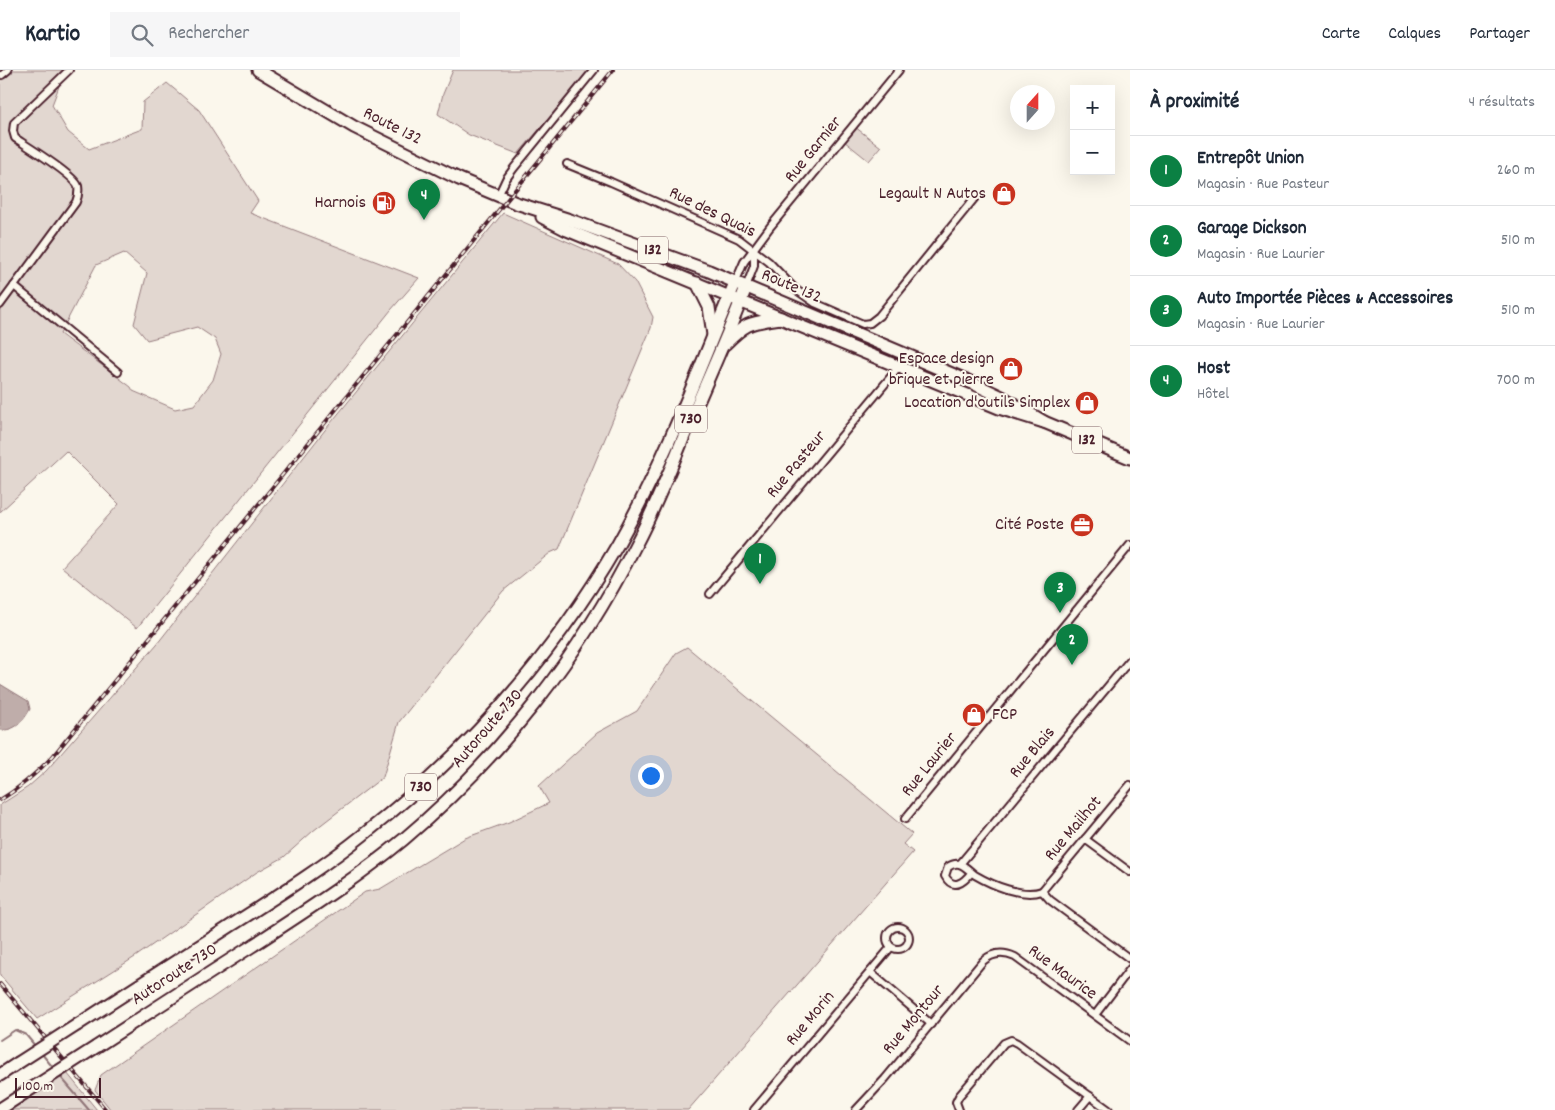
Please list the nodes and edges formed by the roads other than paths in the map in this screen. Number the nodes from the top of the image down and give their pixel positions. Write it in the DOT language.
graph roads {
  1 [pos="8,70"];
  2 [pos="69,70"];
  3 [pos="258,70"];
  4 [pos="594,70"];
  5 [pos="899,70"];
  6 [pos="2,74"];
  7 [pos="567,164"];
  8 [pos="977,195"];
  9 [pos="498,196"];
  10 [pos="516,203"];
  11 [pos="754,250"];
  12 [pos="698,282"];
  13 [pos="740,285"];
  14 [pos="14,286"];
  15 [pos="730,296"];
  16 [pos="740,301"];
  17 [pos="0,305"];
  18 [pos="781,318"];
  19 [pos="713,337"];
  20 [pos="722,347"];
  21 [pos="904,354"];
  22 [pos="899,367"];
  23 [pos="118,372"];
  24 [pos="983,388"];
  25 [pos="978,399"];
  26 [pos="1044,422"];
  27 [pos="1130,458"];
  28 [pos="1130,546"];
  29 [pos="710,594"];
  30 [pos="1130,660"];
  31 [pos="1130,785"];
  32 [pos="906,819"];
  33 [pos="1085,839"];
  34 [pos="960,864"];
  35 [pos="1130,872"];
  36 [pos="971,873"];
  37 [pos="1042,891"];
  38 [pos="891,947"];
  39 [pos="998,954"];
  40 [pos="1130,959"];
  41 [pos="1130,968"];
  42 [pos="870,972"];
  43 [pos="1095,1015"];
  44 [pos="931,1024"];
  45 [pos="1130,1041"];
  46 [pos="0,1075"];
  47 [pos="1090,1096"];
  48 [pos="0,1109"];
  49 [pos="754,1110"];
  50 [pos="856,1110"];
  51 [pos="959,1110"];
  52 [pos="1078,1110"];
  53 [pos="1109,1110"];
  1 -- 6 [label="street"];
  2 -- 14 [label="street"];
  3 -- 9 [label="highway, Route 132 / 132"];
  4 -- 9 [label="street"];
  5 -- 11 [label="street, Rue Garnier"];
  7 -- 11 [label="street, Rue des Quais"];
  8 -- 11 [label="street, Rue des Quais"];
  9 -- 10 [label="highway, Route 132 / 132"];
  10 -- 12 [label="highway, Route 132 / 132"];
  10 -- 13 [label="highway, Route 132 / 132"];
  11 -- 13 [label="street, Rue Garnier"];
  11 -- 13 [label="street, Rue Garnier"];
  12 -- 15 [label="highway, Route 132 / 132"];
  12 -- 19 [label="highway"];
  13 -- 15 [label="highway, Autoroute 730"];
  13 -- 16 [label="highway, Autoroute 730"];
  13 -- 21 [label="highway, Route 132 / 132"];
  14 -- 17 [label="street"];
  14 -- 23 [label="street"];
  15 -- 16 [label="highway, Route 132 / 132"];
  15 -- 19 [label="highway, Autoroute 730 / 730"];
  16 -- 18 [label="highway, Route 132 / 132"];
  16 -- 20 [label="highway, Autoroute 730 / 730"];
  18 -- 20 [label="highway"];
  18 -- 22 [label="highway, Route 132 / 132"];
  19 -- 46 [label="highway, Autoroute 730 / 730, bridge"];
  20 -- 48 [label="highway, Autoroute 730 / 730, bridge"];
  21 -- 22 [label="street, Rue Pasteur"];
  21 -- 24 [label="highway, Route 132 / 132"];
  22 -- 25 [label="highway, Route 132 / 132"];
  22 -- 29 [label="street, Rue Pasteur"];
  24 -- 25 [label="highway"];
  24 -- 26 [label="highway, Route 132 / 132"];
  25 -- 26 [label="highway, Route 132 / 132"];
  26 -- 27 [label="highway, Route 132 / 132"];
  28 -- 32 [label="street, Rue Laurier"];
  30 -- 34 [label="street, Rue Blais"];
  31 -- 33 [label="street, Rue Mailhot"];
  33 -- 35 [label="street"];
  33 -- 37 [label="street, Rue Mailhot"];
  34 -- 36 [label="street"];
  34 -- 36 [label="street"];
  36 -- 37 [label="street"];
  37 -- 40 [label="street"];
  38 -- 42 [label="street, Rue Morin"];
  39 -- 43 [label="street, Rue Maurice"];
  39 -- 44 [label="street, Rue Montour"];
  41 -- 43 [label="street"];
  42 -- 44 [label="street"];
  42 -- 49 [label="street, Rue Morin"];
  43 -- 45 [label="street, Rue Maurice"];
  44 -- 50 [label="street, Rue Montour"];
  47 -- 51 [label="street"];
  47 -- 52 [label="street"];
  47 -- 53 [label="street"];
}
